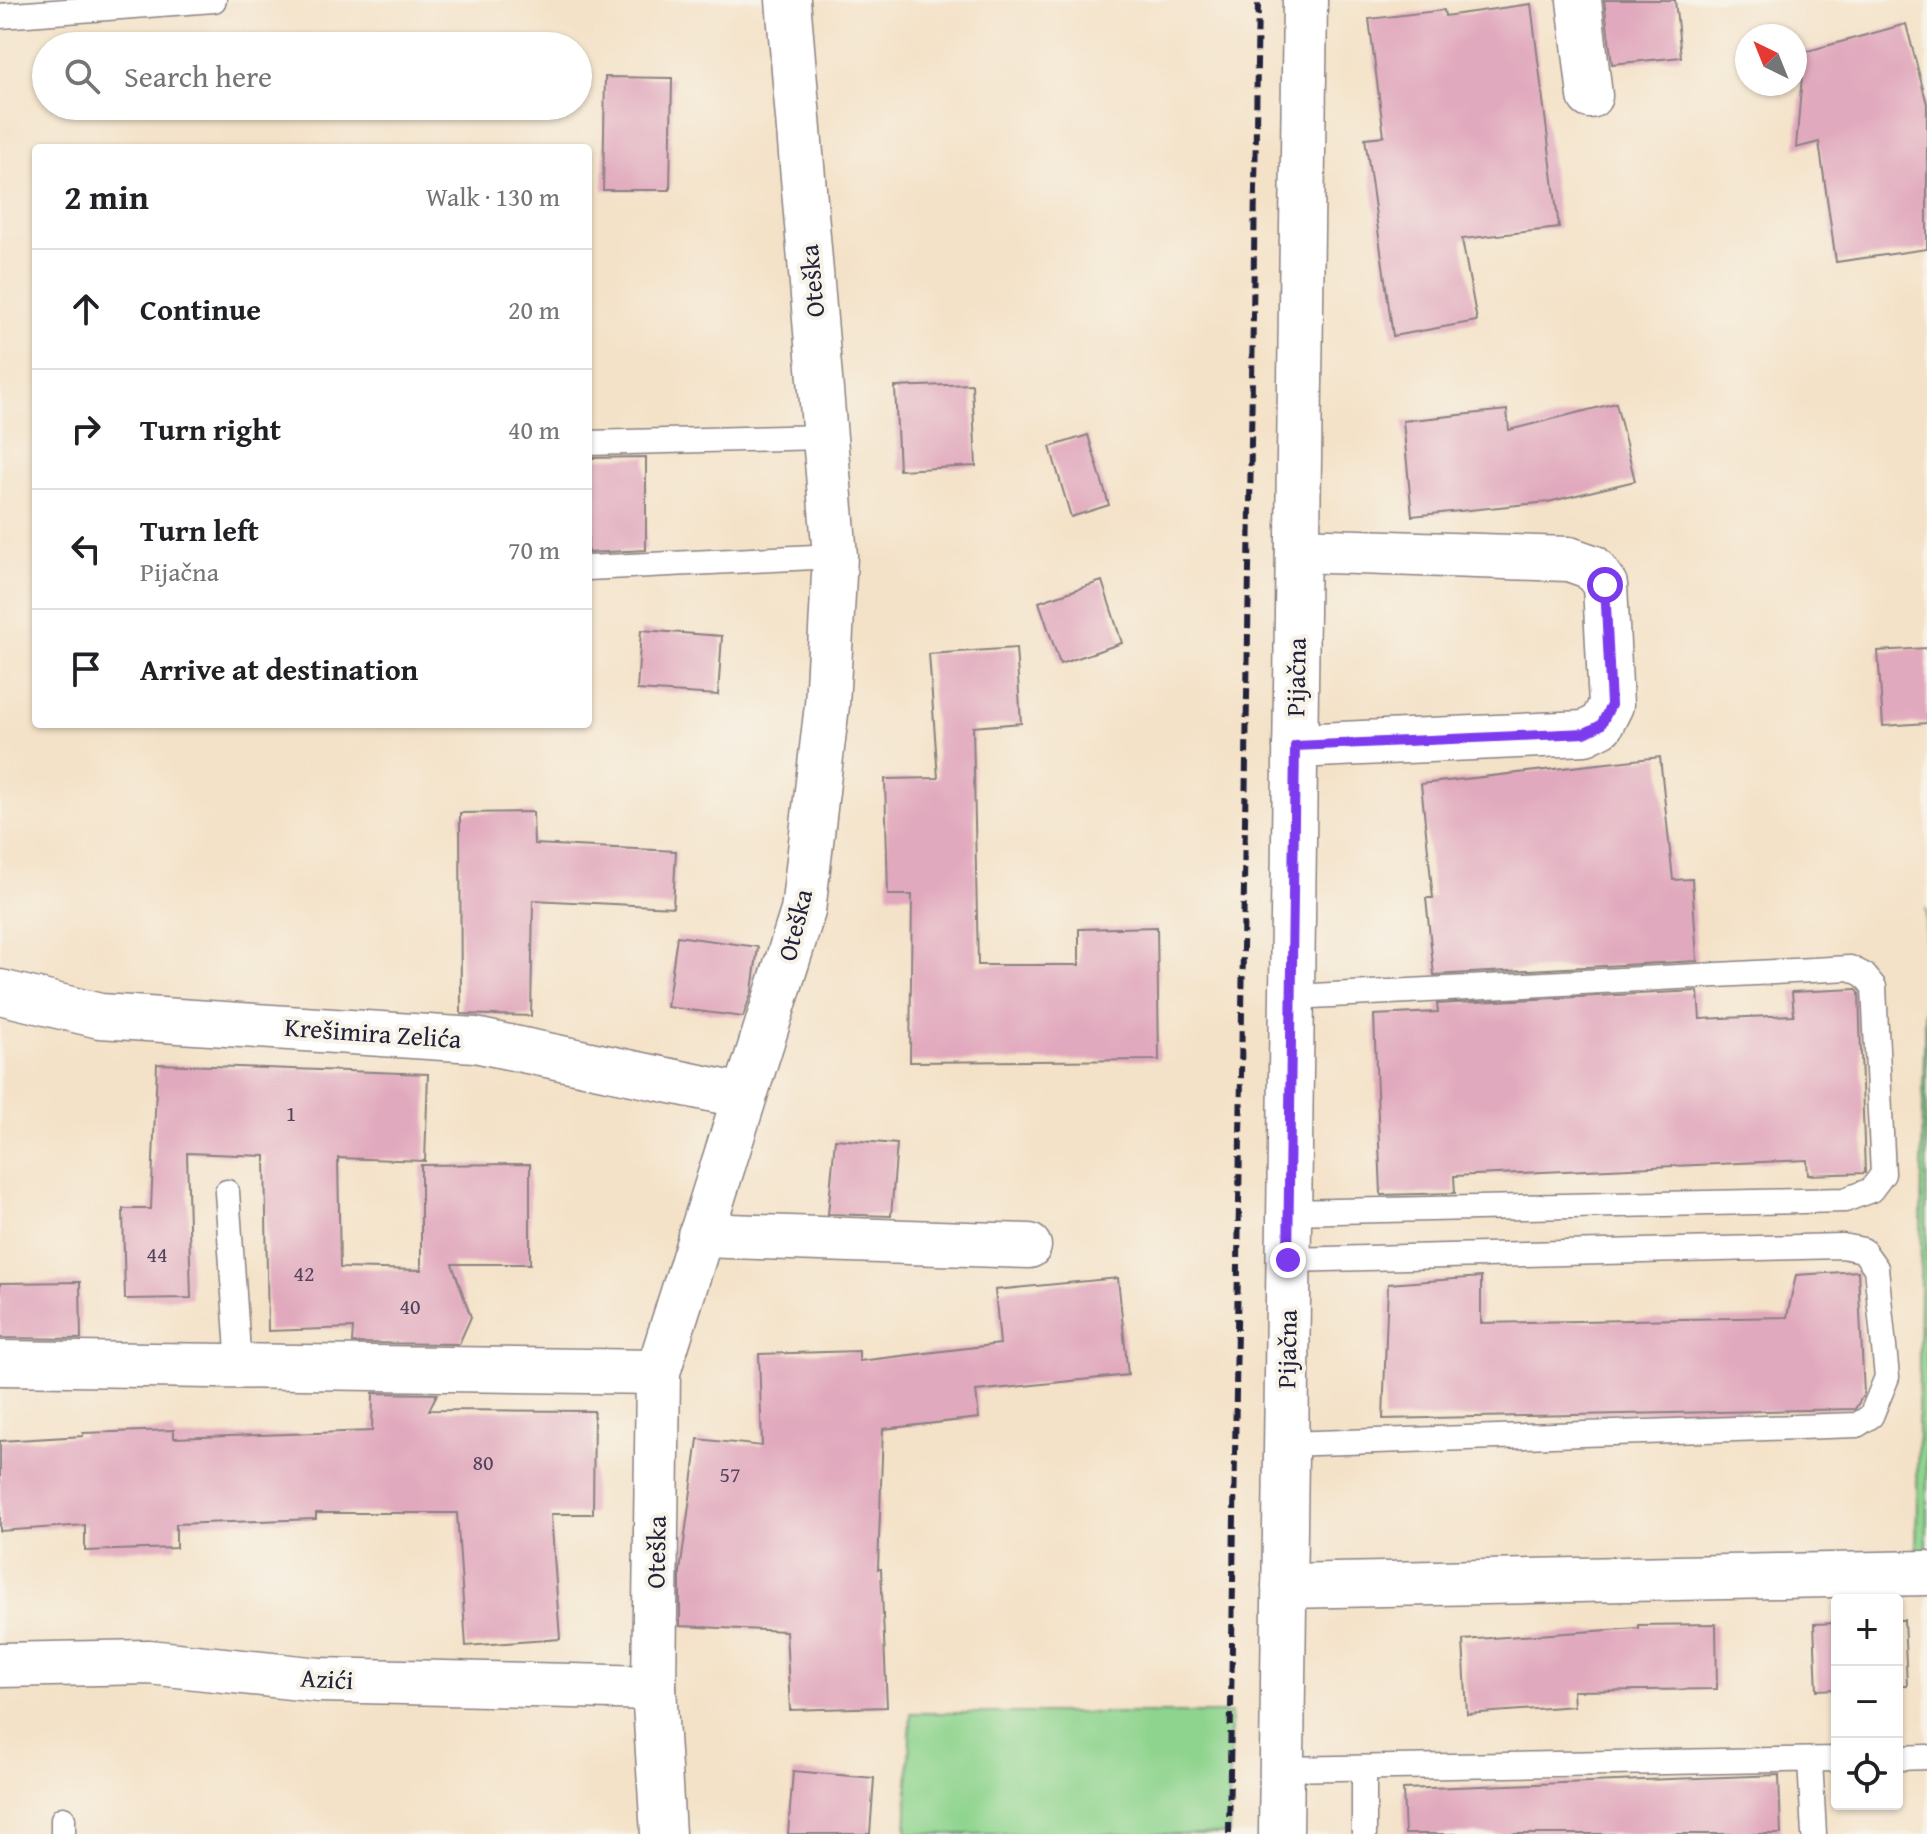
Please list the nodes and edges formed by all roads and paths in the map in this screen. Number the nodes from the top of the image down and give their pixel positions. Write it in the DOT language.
graph roads {
  1 [pos="214,0"];
  2 [pos="788,0"];
  3 [pos="1305,0"];
  4 [pos="1579,0"];
  5 [pos="0,16"];
  6 [pos="1590,96"];
  7 [pos="825,437"];
  8 [pos="592,443"];
  9 [pos="1298,550"];
  10 [pos="835,556"];
  11 [pos="592,568"];
  12 [pos="1295,746"];
  13 [pos="0,992"];
  14 [pos="1293,997"];
  15 [pos="743,1096"];
  16 [pos="227,1192"];
  17 [pos="1289,1212"];
  18 [pos="700,1235"];
  19 [pos="1029,1246"];
  20 [pos="1288,1260"];
  21 [pos="0,1363"];
  22 [pos="239,1367"];
  23 [pos="658,1372"];
  24 [pos="1285,1444"];
  25 [pos="1927,1573"];
  26 [pos="1284,1586"];
  27 [pos="0,1665"];
  28 [pos="654,1688"];
  29 [pos="1927,1757"];
  30 [pos="1903,1758"];
  31 [pos="1831,1759"];
  32 [pos="1810,1760"];
  33 [pos="1364,1768"];
  34 [pos="1282,1769"];
  35 [pos="663,1834"];
  36 [pos="1281,1834"];
  37 [pos="1364,1834"];
  38 [pos="1814,1834"];
  1 -- 5 [label="lane"];
  2 -- 7 [label="street, Oteška"];
  3 -- 9 [label="street, Pijačna"];
  4 -- 6 [label="street"];
  7 -- 8 [label="lane"];
  7 -- 10 [label="street, Oteška"];
  9 -- 12 [label="street, Pijačna"];
  9 -- 12 [label="street"];
  10 -- 11 [label="lane"];
  10 -- 15 [label="street, Oteška"];
  12 -- 14 [label="street, Pijačna"];
  13 -- 15 [label="street, Krešimira Zelića"];
  14 -- 17 [label="street, Pijačna"];
  14 -- 17 [label="lane"];
  15 -- 18 [label="street, Oteška"];
  16 -- 22 [label="lane"];
  17 -- 20 [label="street, Pijačna"];
  18 -- 19 [label="street"];
  18 -- 23 [label="street, Oteška"];
  20 -- 24 [label="street, Pijačna"];
  20 -- 24 [label="lane"];
  21 -- 22 [label="street"];
  22 -- 23 [label="street"];
  23 -- 28 [label="street, Oteška"];
  24 -- 26 [label="street, Pijačna"];
  25 -- 26 [label="street"];
  26 -- 34 [label="street, Pijačna"];
  27 -- 28 [label="street, Azići"];
  28 -- 35 [label="street, Oteška"];
  29 -- 30 [label="lane"];
  31 -- 32 [label="lane"];
  32 -- 33 [label="lane"];
  32 -- 38 [label="lane"];
  33 -- 34 [label="lane"];
  33 -- 37 [label="lane"];
  34 -- 36 [label="street, Pijačna"];
}
